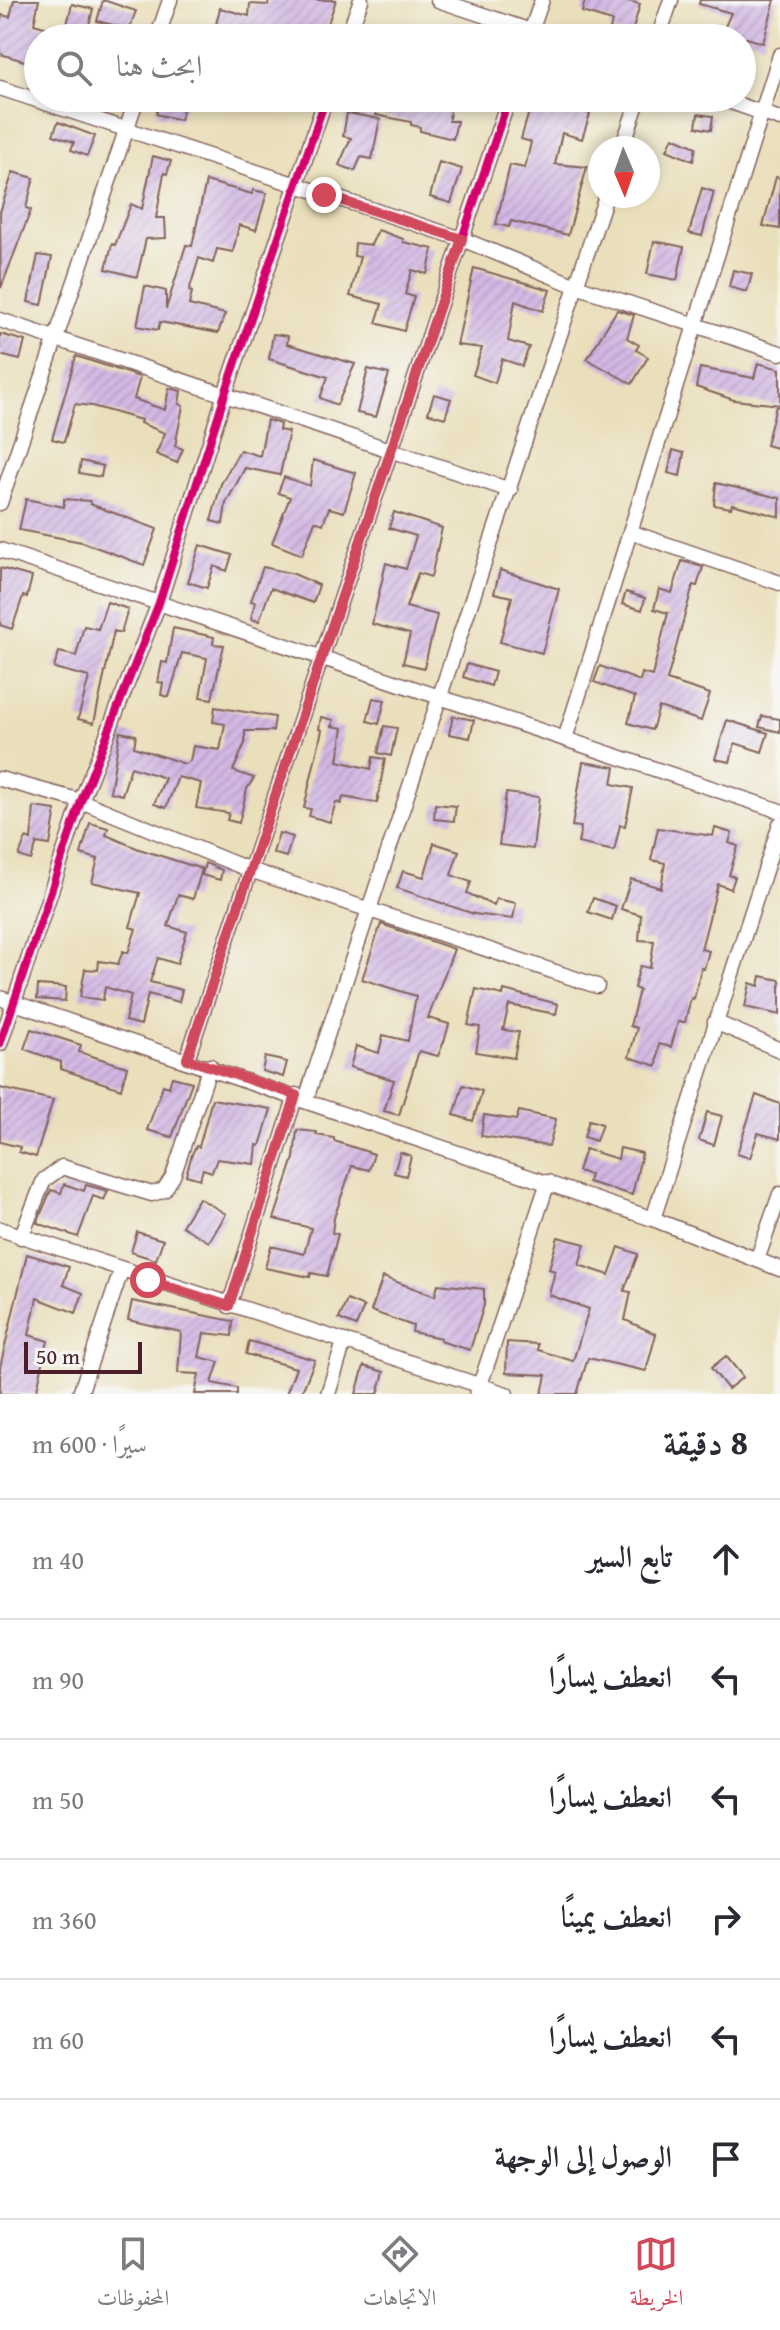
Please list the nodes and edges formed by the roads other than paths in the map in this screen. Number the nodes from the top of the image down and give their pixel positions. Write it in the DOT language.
graph roads {
  1 [pos="170,0"];
  2 [pos="361,0"];
  3 [pos="438,0"];
  4 [pos="542,0"];
  5 [pos="671,0"];
  6 [pos="162,24"];
  7 [pos="352,24"];
  8 [pos="503,24"];
  9 [pos="534,24"];
  10 [pos="663,24"];
  11 [pos="780,55"];
  12 [pos="0,88"];
  13 [pos="24,96"];
  14 [pos="756,111"];
  15 [pos="70,112"];
  16 [pos="132,112"];
  17 [pos="321,112"];
  18 [pos="504,112"];
  19 [pos="634,112"];
  20 [pos="759,112"];
  21 [pos="780,119"];
  22 [pos="126,131"];
  23 [pos="626,136"];
  24 [pos="296,186"];
  25 [pos="602,208"];
  26 [pos="462,239"];
  27 [pos="576,286"];
  28 [pos="0,320"];
  29 [pos="693,324"];
  30 [pos="56,338"];
  31 [pos="780,353"];
  32 [pos="225,394"];
  33 [pos="391,450"];
  34 [pos="510,490"];
  35 [pos="0,503"];
  36 [pos="630,532"];
  37 [pos="0,550"];
  38 [pos="780,583"];
  39 [pos="159,603"];
  40 [pos="322,657"];
  41 [pos="440,697"];
  42 [pos="565,739"];
  43 [pos="0,779"];
  44 [pos="81,801"];
  45 [pos="780,811"];
  46 [pos="780,824"];
  47 [pos="250,870"];
  48 [pos="367,909"];
  49 [pos="597,986"];
  50 [pos="7,1000"];
  51 [pos="715,1022"];
  52 [pos="0,1044"];
  53 [pos="780,1050"];
  54 [pos="187,1059"];
  55 [pos="210,1066"];
  56 [pos="301,1097"];
  57 [pos="548,1182"];
  58 [pos="780,1194"];
  59 [pos="653,1219"];
  60 [pos="0,1229"];
  61 [pos="21,1237"];
  62 [pos="757,1260"];
  63 [pos="780,1269"];
  64 [pos="121,1271"];
  65 [pos="229,1306"];
  66 [pos="344,1342"];
  67 [pos="478,1389"];
  68 [pos="80,1394"];
  69 [pos="328,1394"];
  70 [pos="506,1394"];
  1 -- 6 [label="street"];
  2 -- 7 [label="street"];
  3 -- 8 [label="street"];
  4 -- 9 [label="street"];
  5 -- 10 [label="street"];
  11 -- 20 [label="street"];
  12 -- 13 [label="street"];
  14 -- 20 [label="street"];
  15 -- 22 [label="street"];
  16 -- 22 [label="street"];
  17 -- 24 [label="street"];
  18 -- 26 [label="street"];
  19 -- 23 [label="street"];
  20 -- 21 [label="street"];
  20 -- 29 [label="street"];
  22 -- 24 [label="street"];
  22 -- 30 [label="street"];
  24 -- 26 [label="street"];
  24 -- 32 [label="street"];
  25 -- 27 [label="street"];
  26 -- 27 [label="street"];
  26 -- 33 [label="street"];
  27 -- 29 [label="street"];
  27 -- 34 [label="street"];
  28 -- 30 [label="street"];
  29 -- 31 [label="street"];
  29 -- 36 [label="street"];
  30 -- 32 [label="street"];
  30 -- 35 [label="street"];
  32 -- 33 [label="street"];
  32 -- 39 [label="street"];
  33 -- 34 [label="street"];
  33 -- 40 [label="street"];
  34 -- 41 [label="street"];
  36 -- 38 [label="street"];
  36 -- 42 [label="street"];
  37 -- 39 [label="street"];
  39 -- 40 [label="street"];
  39 -- 44 [label="street"];
  40 -- 41 [label="street"];
  40 -- 47 [label="street"];
  41 -- 42 [label="street"];
  41 -- 48 [label="street"];
  42 -- 45 [label="street"];
  43 -- 44 [label="street"];
  44 -- 47 [label="street"];
  44 -- 50 [label="street"];
  46 -- 51 [label="street"];
  47 -- 48 [label="street"];
  47 -- 54 [label="street"];
  48 -- 49 [label="street"];
  48 -- 56 [label="street"];
  50 -- 52 [label="street"];
  50 -- 54 [label="street"];
  51 -- 53 [label="street"];
  51 -- 59 [label="street"];
  54 -- 55 [label="street"];
  55 -- 56 [label="street"];
  55 -- 61 [label="street"];
  56 -- 57 [label="street"];
  56 -- 65 [label="street"];
  57 -- 59 [label="street"];
  57 -- 67 [label="street"];
  58 -- 62 [label="street"];
  59 -- 62 [label="street"];
  60 -- 61 [label="street"];
  61 -- 64 [label="street"];
  62 -- 63 [label="street"];
  64 -- 65 [label="street"];
  64 -- 68 [label="street"];
  65 -- 66 [label="street"];
  66 -- 67 [label="street"];
  66 -- 69 [label="street"];
  67 -- 70 [label="street"];
}
